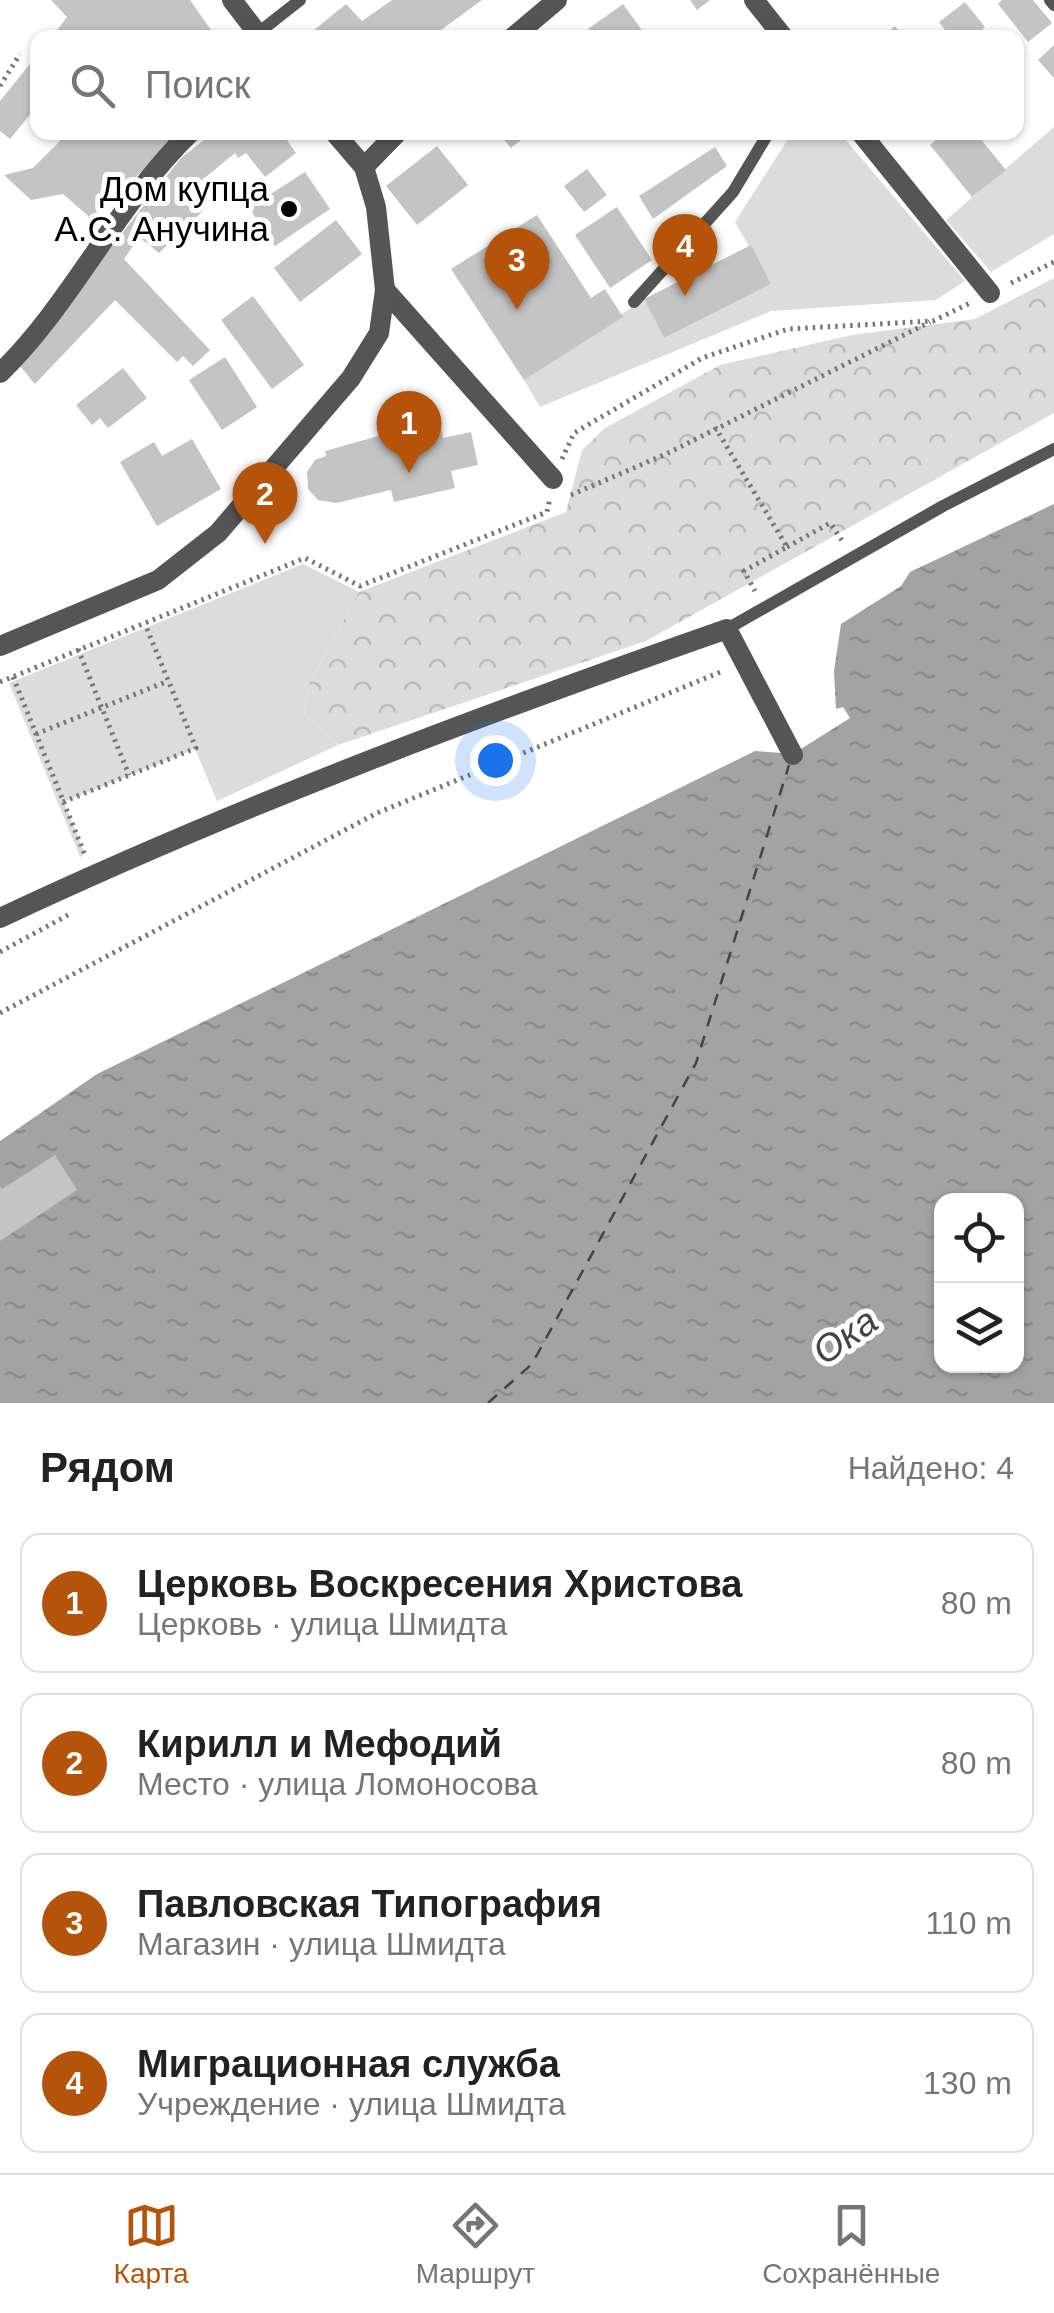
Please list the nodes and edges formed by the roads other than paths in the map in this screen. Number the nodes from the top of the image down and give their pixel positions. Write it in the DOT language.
graph roads {
  1 [pos="232,0"];
  2 [pos="300,0"];
  3 [pos="557,0"];
  4 [pos="754,0"];
  5 [pos="255,30"];
  6 [pos="265,30"];
  7 [pos="521,30"];
  8 [pos="778,30"];
  9 [pos="183,140"];
  10 [pos="341,140"];
  11 [pos="390,140"];
  12 [pos="764,140"];
  13 [pos="866,140"];
  14 [pos="364,167"];
  15 [pos="385,290"];
  16 [pos="990,293"];
  17 [pos="634,302"];
  18 [pos="0,373"];
  19 [pos="1054,449"];
  20 [pos="559,488"];
  21 [pos="727,629"];
  22 [pos="0,646"];
  23 [pos="793,754"];
  24 [pos="0,918"];
  1 -- 5 [label="street"];
  2 -- 6 [label="lane"];
  3 -- 7 [label="street"];
  4 -- 8 [label="street"];
  9 -- 18 [label="street"];
  10 -- 14 [label="street"];
  11 -- 14 [label="street"];
  12 -- 17 [label="lane"];
  13 -- 16 [label="street"];
  14 -- 15 [label="street"];
  15 -- 20 [label="street"];
  15 -- 22 [label="street"];
  19 -- 21 [label="lane"];
  21 -- 23 [label="street"];
  21 -- 24 [label="street"];
}
